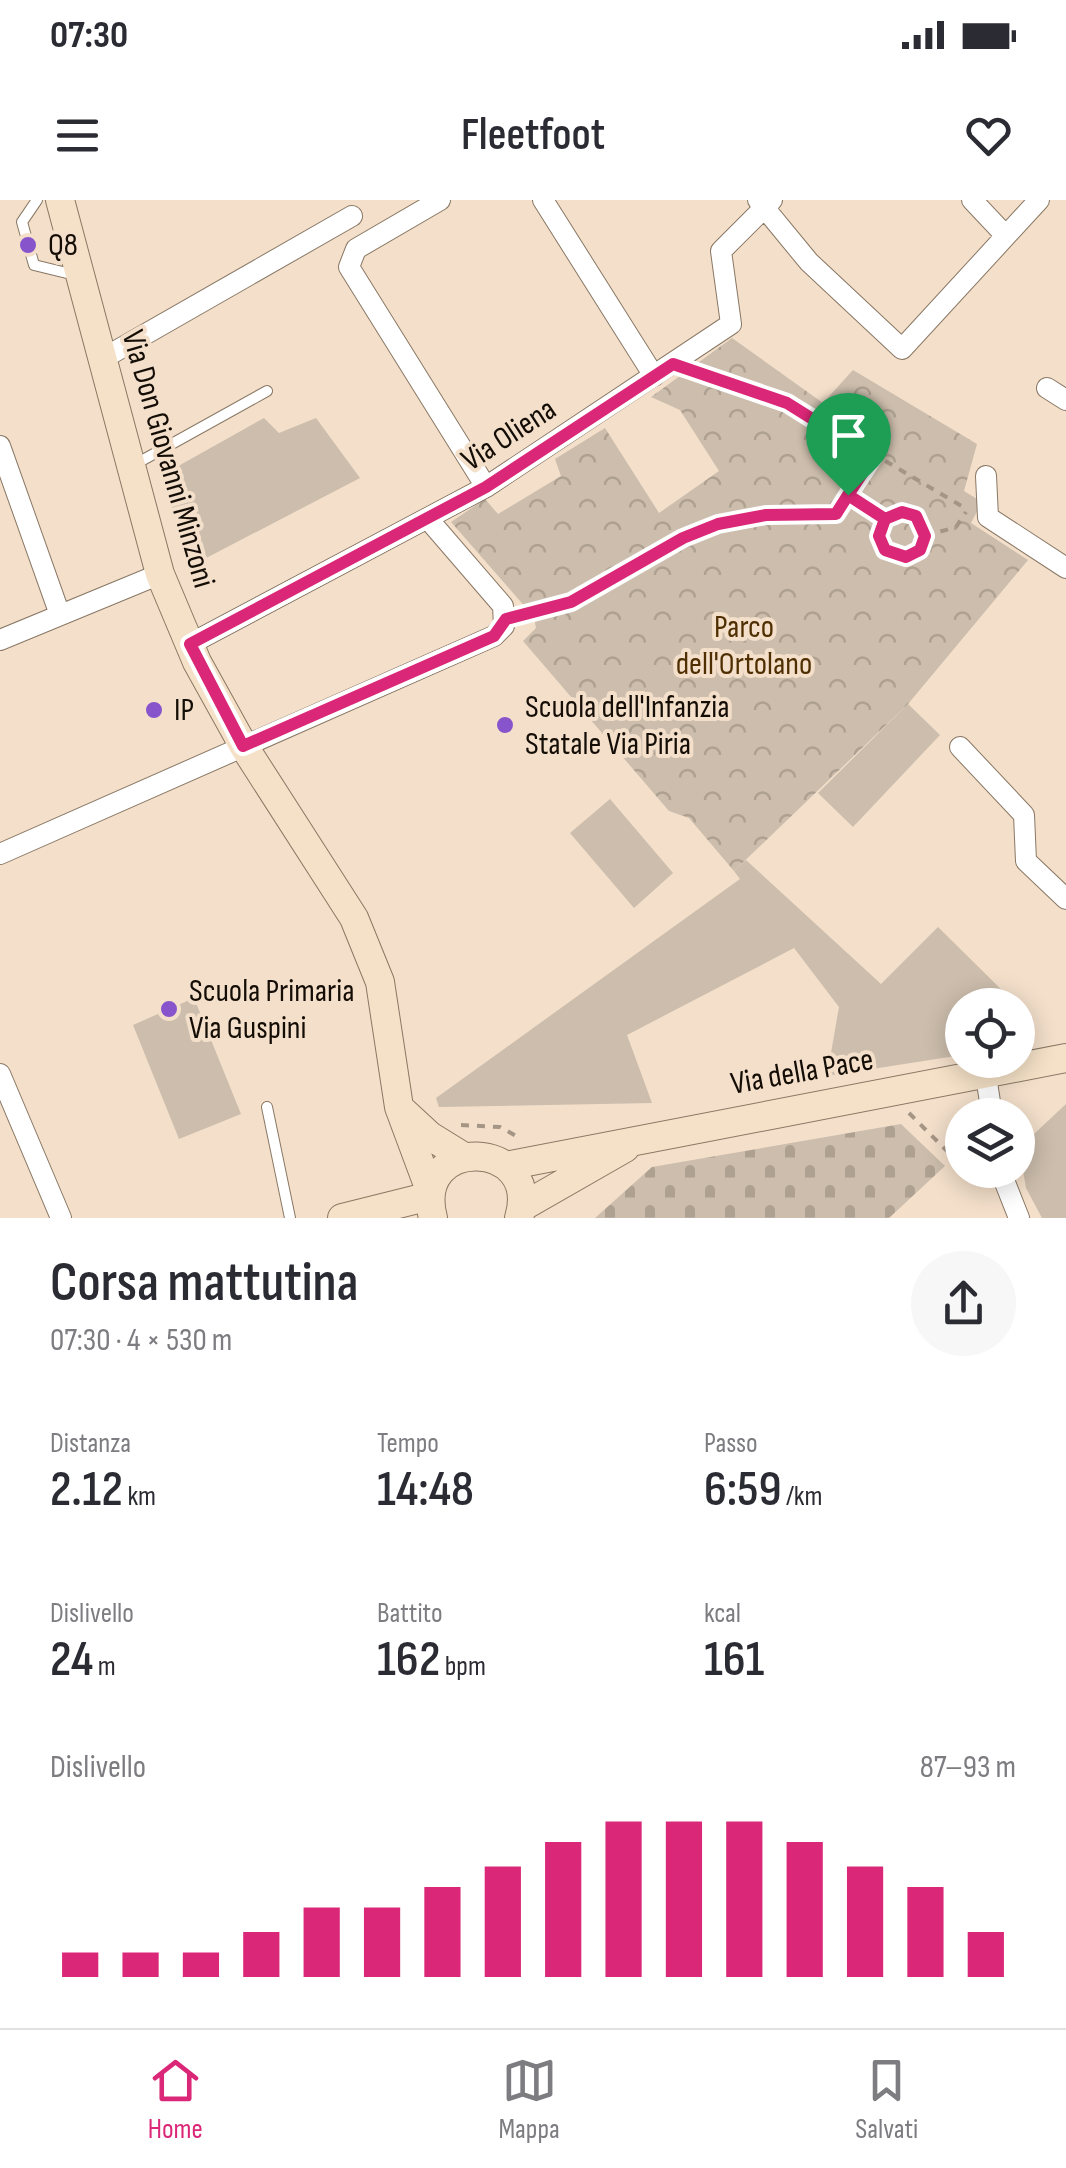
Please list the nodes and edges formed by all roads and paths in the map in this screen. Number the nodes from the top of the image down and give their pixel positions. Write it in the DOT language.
graph roads {
  1 [pos="37,200"];
  2 [pos="60,200"];
  3 [pos="440,200"];
  4 [pos="542,200"];
  5 [pos="972,200"];
  6 [pos="1038,200"];
  7 [pos="765,202"];
  8 [pos="347,208"];
  9 [pos="1005,235"];
  10 [pos="368,241"];
  11 [pos="80,277"];
  12 [pos="102,359"];
  13 [pos="673,364"];
  14 [pos="654,376"];
  15 [pos="1048,388"];
  16 [pos="267,391"];
  17 [pos="1066,400"];
  18 [pos="0,446"];
  19 [pos="873,457"];
  20 [pos="131,467"];
  21 [pos="986,476"];
  22 [pos="486,487"];
  23 [pos="848,495"];
  24 [pos="978,513"];
  25 [pos="428,519"];
  26 [pos="885,519"];
  27 [pos="925,536"];
  28 [pos="1066,568"];
  29 [pos="160,574"];
  30 [pos="60,615"];
  31 [pos="505,623"];
  32 [pos="0,640"];
  33 [pos="190,644"];
  34 [pos="243,746"];
  35 [pos="960,747"];
  36 [pos="0,854"];
  37 [pos="1066,899"];
  38 [pos="1066,1058"];
  39 [pos="1035,1065"];
  40 [pos="0,1074"];
  41 [pos="975,1078"];
  42 [pos="399,1107"];
  43 [pos="267,1108"];
  44 [pos="907,1110"];
  45 [pos="632,1143"];
  46 [pos="945,1149"];
  47 [pos="464,1157"];
  48 [pos="506,1166"];
  49 [pos="1007,1188"];
  50 [pos="432,1202"];
  51 [pos="520,1212"];
  52 [pos="61,1218"];
  53 [pos="290,1218"];
  54 [pos="342,1218"];
  55 [pos="1018,1218"];
  1 -- 11 [label="lane"];
  2 -- 11 [label="street, Via Don Giovanni Minzoni"];
  3 -- 10 [label="street"];
  4 -- 14 [label="street"];
  5 -- 9 [label="street"];
  6 -- 9 [label="street"];
  7 -- 9 [label="street"];
  7 -- 13 [label="street, Via Oliena"];
  8 -- 10 [label="street"];
  8 -- 12 [label="street"];
  10 -- 22 [label="street"];
  11 -- 12 [label="street, Via Don Giovanni Minzoni"];
  12 -- 20 [label="street, Via Don Giovanni Minzoni"];
  13 -- 14 [label="street, Via Oliena"];
  13 -- 19 [label="path"];
  14 -- 22 [label="street, Via Oliena"];
  15 -- 17 [label="street"];
  16 -- 20 [label="lane"];
  18 -- 30 [label="street"];
  19 -- 23 [label="path"];
  19 -- 24 [label="path"];
  20 -- 29 [label="street, Via Don Giovanni Minzoni"];
  21 -- 24 [label="street"];
  22 -- 25 [label="street, Via Oliena"];
  23 -- 26 [label="path"];
  23 -- 31 [label="path"];
  24 -- 27 [label="path"];
  24 -- 28 [label="street"];
  25 -- 31 [label="street"];
  25 -- 33 [label="street, Via Oliena"];
  26 -- 27 [label="path"];
  26 -- 27 [label="path"];
  29 -- 30 [label="street"];
  29 -- 33 [label="street, Via Don Giovanni Minzoni"];
  30 -- 32 [label="street"];
  31 -- 34 [label="street"];
  33 -- 34 [label="street, Via Don Giovanni Minzoni"];
  34 -- 36 [label="street"];
  34 -- 42 [label="street, Via Don Giovanni Minzoni"];
  35 -- 37 [label="street"];
  38 -- 39 [label="street, Via della Pace"];
  40 -- 52 [label="street"];
  41 -- 45 [label="street, Via della Pace"];
  42 -- 47 [label="street"];
  42 -- 50 [label="street, Via Don Giovanni Minzoni"];
  43 -- 53 [label="lane"];
  44 -- 46 [label="path"];
  45 -- 48 [label="street, Via della Pace"];
  45 -- 51 [label="street, Via della Pace"];
  47 -- 48 [label="street"];
  47 -- 50 [label="street"];
  48 -- 51 [label="street"];
  49 -- 55 [label="street"];
  50 -- 54 [label="street"];
}
